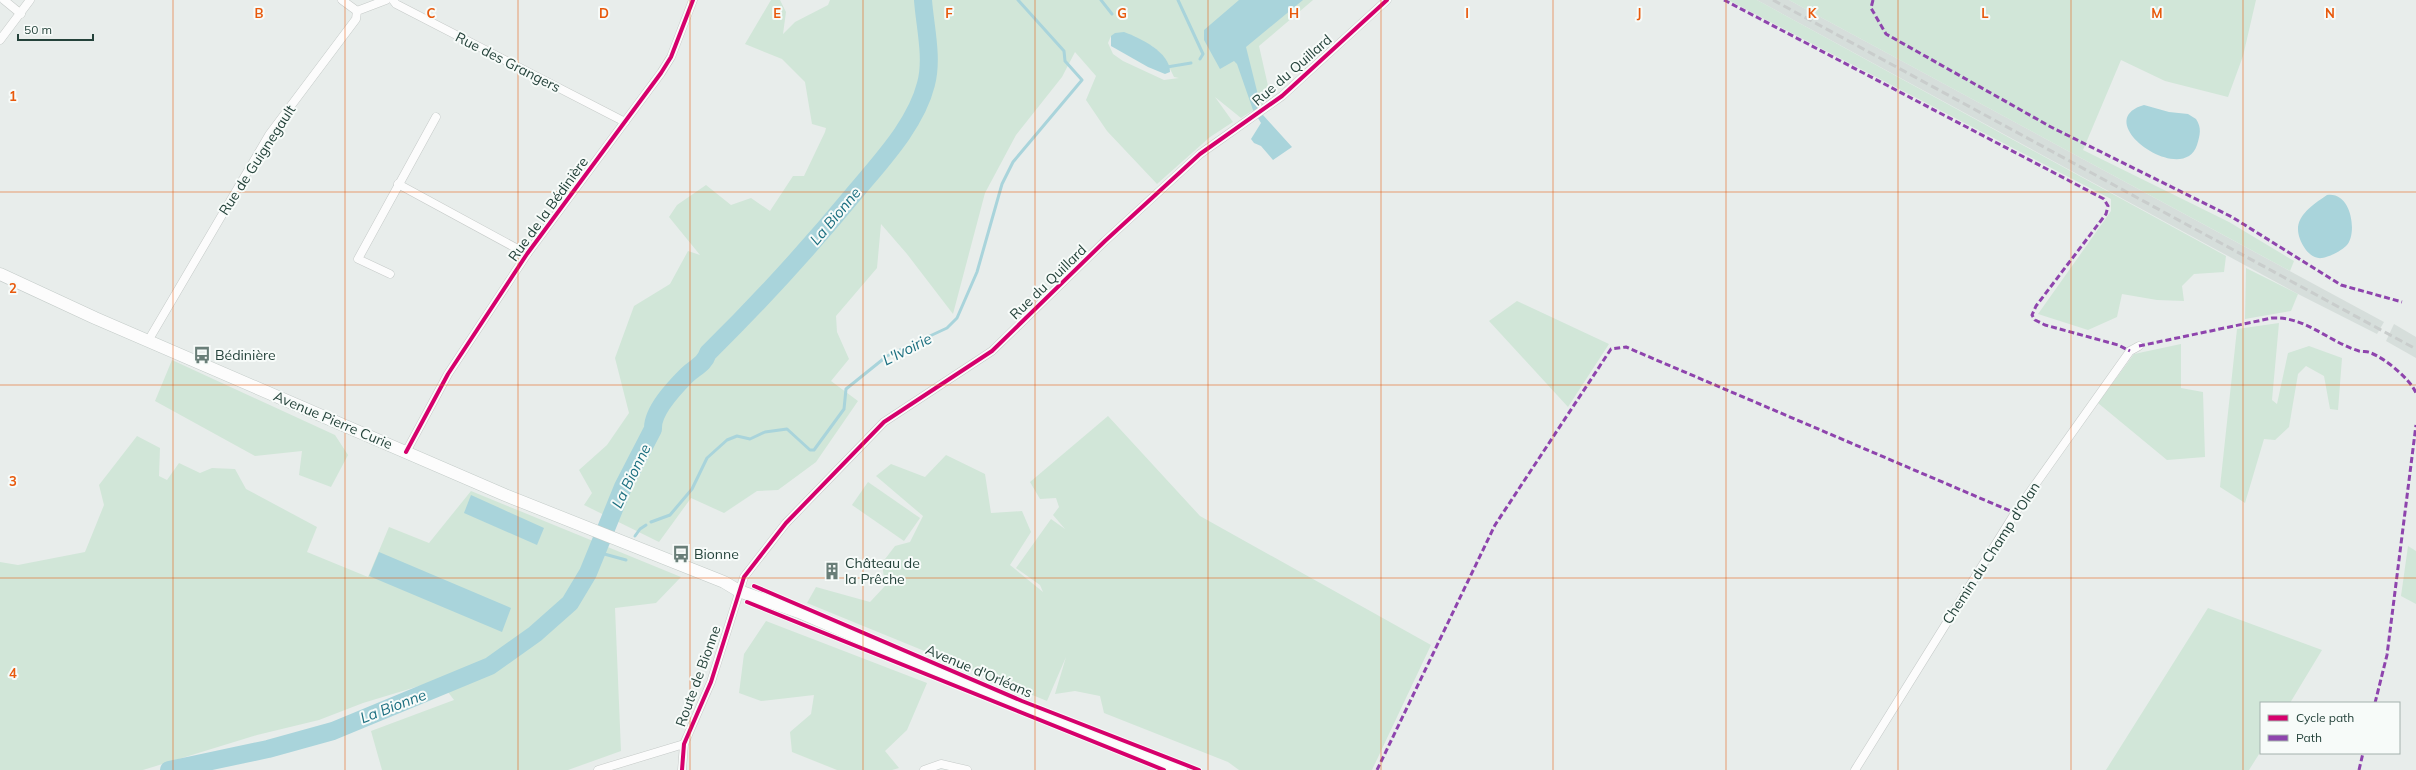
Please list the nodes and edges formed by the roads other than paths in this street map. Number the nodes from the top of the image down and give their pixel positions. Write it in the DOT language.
graph roads {
  1 [pos="4,0"];
  2 [pos="30,0"];
  3 [pos="342,0"];
  4 [pos="386,0"];
  5 [pos="393,0"];
  6 [pos="694,0"];
  7 [pos="1387,0"];
  8 [pos="357,11"];
  9 [pos="21,14"];
  10 [pos="0,40"];
  11 [pos="436,117"];
  12 [pos="624,122"];
  13 [pos="398,184"];
  14 [pos="527,254"];
  15 [pos="0,274"];
  16 [pos="390,274"];
  17 [pos="148,341"];
  18 [pos="2139,346"];
  19 [pos="406,452"];
  20 [pos="617,541"];
  21 [pos="739,591"];
  22 [pos="684,744"];
  23 [pos="598,770"];
  24 [pos="682,770"];
  25 [pos="924,770"];
  26 [pos="967,770"];
  27 [pos="1181,770"];
  28 [pos="1855,770"];
  1 -- 9 [label="street"];
  2 -- 9 [label="street"];
  3 -- 8 [label="street"];
  4 -- 8 [label="street"];
  5 -- 12 [label="street, Rue des Grangers"];
  6 -- 12 [label="street, Rue de la Bédinière"];
  7 -- 21 [label="street, Rue du Quillard"];
  8 -- 17 [label="street, Rue de Guignegault"];
  9 -- 10 [label="street"];
  11 -- 13 [label="street"];
  12 -- 14 [label="street, Rue de la Bédinière"];
  13 -- 14 [label="street"];
  13 -- 16 [label="street"];
  14 -- 19 [label="street, Rue de la Bédinière"];
  15 -- 17 [label="main road, Avenue Pierre Curie"];
  17 -- 19 [label="main road, Avenue Pierre Curie"];
  18 -- 28 [label="street, Chemin du Champ d'Olan"];
  19 -- 20 [label="main road, Avenue Pierre Curie"];
  20 -- 21 [label="main road, Avenue d'Orléans"];
  21 -- 22 [label="street, Route de Bionne"];
  21 -- 27 [label="main road, Avenue d'Orléans"];
  22 -- 23 [label="street"];
  22 -- 24 [label="street, Route de Bionne"];
  25 -- 26 [label="street"];
}
